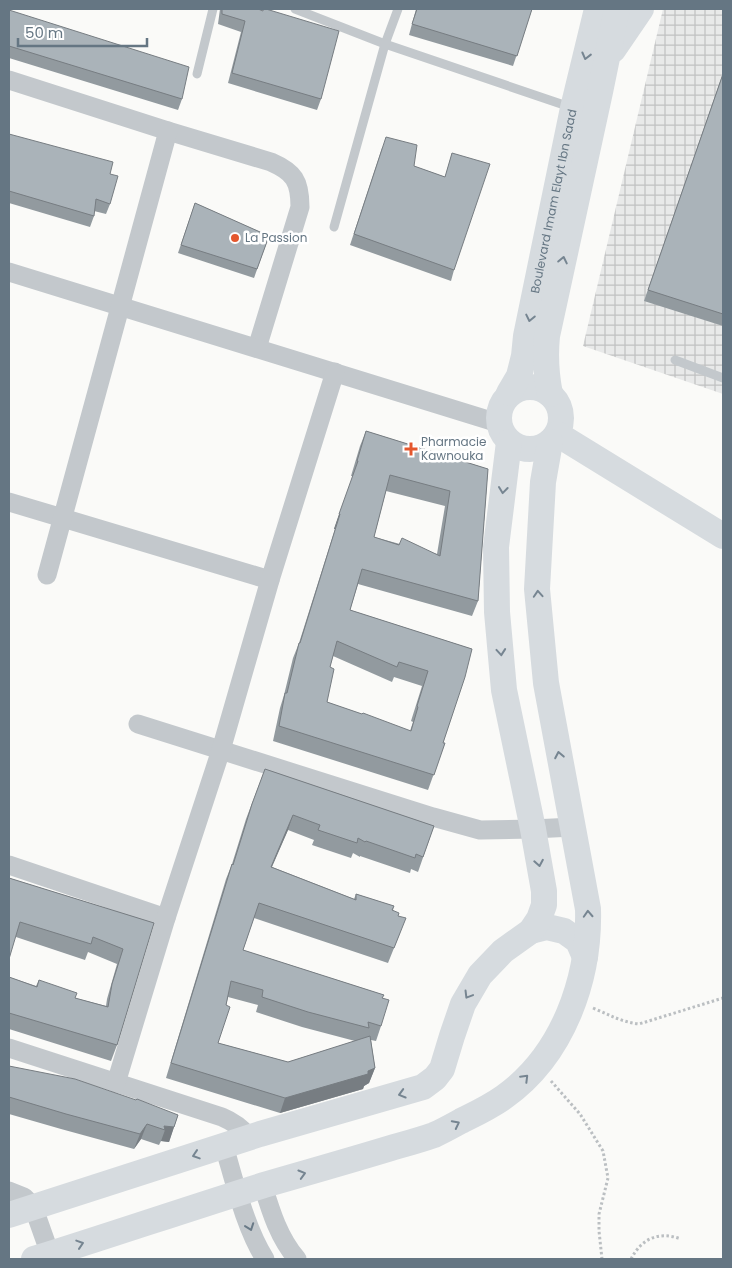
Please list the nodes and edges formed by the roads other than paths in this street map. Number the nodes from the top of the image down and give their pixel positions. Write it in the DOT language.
graph roads {
  1 [pos="213,9"];
  2 [pos="295,9"];
  3 [pos="398,9"];
  4 [pos="597,9"];
  5 [pos="617,9"];
  6 [pos="641,9"];
  7 [pos="385,44"];
  8 [pos="607,59"];
  9 [pos="197,74"];
  10 [pos="9,80"];
  11 [pos="573,108"];
  12 [pos="168,131"];
  13 [pos="334,226"];
  14 [pos="9,272"];
  15 [pos="120,306"];
  16 [pos="257,348"];
  17 [pos="675,360"];
  18 [pos="335,372"];
  19 [pos="723,378"];
  20 [pos="510,393"];
  21 [pos="550,394"];
  22 [pos="504,432"];
  23 [pos="553,438"];
  24 [pos="9,502"];
  25 [pos="62,518"];
  26 [pos="723,536"];
  27 [pos="47,575"];
  28 [pos="270,580"];
  29 [pos="138,724"];
  30 [pos="221,750"];
  31 [pos="573,827"];
  32 [pos="533,829"];
  33 [pos="9,865"];
  34 [pos="166,918"];
  35 [pos="531,931"];
  36 [pos="585,957"];
  37 [pos="9,1048"];
  38 [pos="116,1082"];
  39 [pos="250,1138"];
  40 [pos="224,1146"];
  41 [pos="263,1186"];
  42 [pos="9,1191"];
  43 [pos="238,1193"];
  44 [pos="33,1206"];
  45 [pos="9,1215"];
  46 [pos="42,1257"];
  47 [pos="265,1259"];
  48 [pos="297,1259"];
  1 -- 9 [label="lane"];
  2 -- 7 [label="lane"];
  3 -- 7 [label="lane"];
  4 -- 11 [label="street, Boulevard Imam Elayt Ibn Saad, one-way"];
  5 -- 8 [label="street, Boulevard Imam Elayt Ibn Saad"];
  6 -- 8 [label="street"];
  7 -- 11 [label="lane"];
  7 -- 13 [label="lane"];
  21 -- 8 [label="street, Boulevard Imam Elayt Ibn Saad, one-way"];
  10 -- 12 [label="street"];
  11 -- 20 [label="street, Boulevard Imam Elayt Ibn Saad, one-way"];
  12 -- 15 [label="street"];
  12 -- 16 [label="street"];
  14 -- 15 [label="street"];
  15 -- 16 [label="street"];
  15 -- 25 [label="street"];
  16 -- 18 [label="street"];
  17 -- 19 [label="lane"];
  18 -- 22 [label="street"];
  18 -- 28 [label="street"];
  20 -- 21 [label="street"];
  20 -- 22 [label="street"];
  21 -- 23 [label="street"];
  22 -- 23 [label="street"];
  22 -- 32 [label="street, one-way"];
  23 -- 26 [label="street"];
  31 -- 23 [label="street, one-way"];
  24 -- 25 [label="street"];
  25 -- 27 [label="street"];
  25 -- 28 [label="street"];
  28 -- 30 [label="street"];
  29 -- 30 [label="street"];
  30 -- 32 [label="street"];
  30 -- 34 [label="street"];
  31 -- 32 [label="street"];
  36 -- 31 [label="street, one-way"];
  32 -- 35 [label="street, one-way"];
  33 -- 34 [label="street"];
  34 -- 38 [label="street"];
  35 -- 36 [label="street"];
  35 -- 39 [label="street, one-way"];
  41 -- 36 [label="street, one-way"];
  37 -- 38 [label="street"];
  38 -- 39 [label="street"];
  39 -- 40 [label="street"];
  40 -- 43 [label="street"];
  40 -- 44 [label="street, one-way"];
  41 -- 43 [label="street"];
  41 -- 48 [label="street"];
  42 -- 44 [label="street"];
  46 -- 43 [label="street, one-way"];
  43 -- 47 [label="street, one-way"];
  44 -- 45 [label="street"];
  44 -- 46 [label="street"];
}
